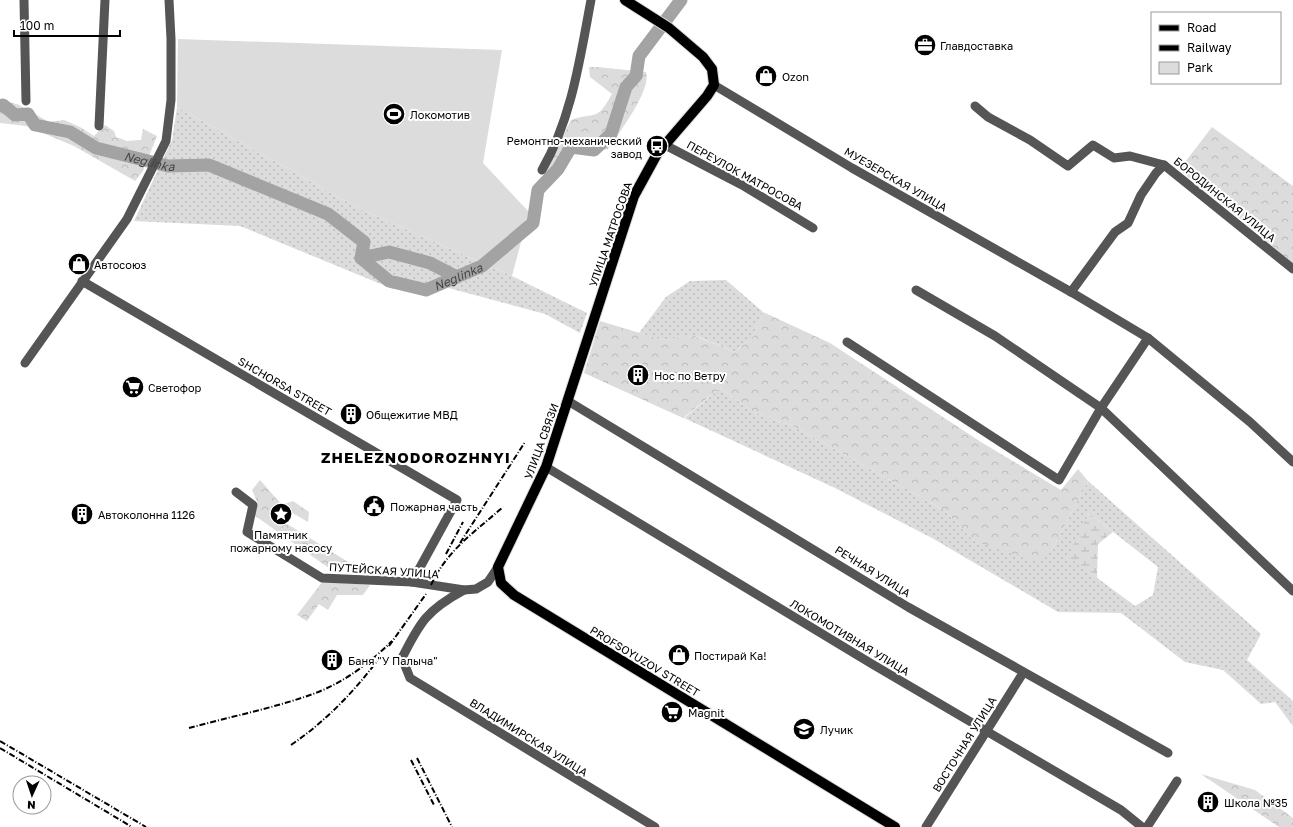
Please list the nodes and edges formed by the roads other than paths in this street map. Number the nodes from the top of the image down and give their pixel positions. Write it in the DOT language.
graph roads {
  1 [pos="24,0"];
  2 [pos="105,0"];
  3 [pos="169,0"];
  4 [pos="591,0"];
  5 [pos="625,0"];
  6 [pos="714,85"];
  7 [pos="26,101"];
  8 [pos="975,106"];
  9 [pos="99,126"];
  10 [pos="665,145"];
  11 [pos="1164,165"];
  12 [pos="542,170"];
  13 [pos="813,228"];
  14 [pos="1293,269"];
  15 [pos="82,281"];
  16 [pos="916,290"];
  17 [pos="1071,292"];
  18 [pos="1148,338"];
  19 [pos="847,342"];
  20 [pos="25,363"];
  21 [pos="580,365"];
  22 [pos="568,401"];
  23 [pos="1101,408"];
  24 [pos="1293,462"];
  25 [pos="546,467"];
  26 [pos="236,492"];
  27 [pos="498,567"];
  28 [pos="412,582"];
  29 [pos="464,590"];
  30 [pos="1293,590"];
  31 [pos="1023,673"];
  32 [pos="987,732"];
  33 [pos="1168,754"];
  34 [pos="1177,781"];
  35 [pos="655,827"];
  36 [pos="895,827"];
  37 [pos="926,827"];
  38 [pos="1142,827"];
  39 [pos="1147,827"];
  1 -- 7 [label="street"];
  2 -- 9 [label="street"];
  3 -- 15 [label="street"];
  4 -- 12 [label="street"];
  5 -- 6 [label="main road"];
  6 -- 10 [label="main road, УЛИЦА МАТРОСОВА"];
  6 -- 17 [label="street, МУЕЗЕРСКАЯ УЛИЦА"];
  8 -- 11 [label="street, БОРОДИНСКАЯ УЛИЦА"];
  10 -- 13 [label="street, ПЕРЕУЛОК МАТРОСОВА"];
  10 -- 21 [label="main road, УЛИЦА МАТРОСОВА"];
  11 -- 14 [label="street, БОРОДИНСКАЯ УЛИЦА"];
  11 -- 17 [label="street"];
  15 -- 20 [label="street"];
  15 -- 28 [label="street, SHCHORSA STREET"];
  16 -- 23 [label="street"];
  17 -- 18 [label="street, МУЕЗЕРСКАЯ УЛИЦА"];
  18 -- 23 [label="street"];
  18 -- 24 [label="street, МУЕЗЕРСКАЯ УЛИЦА"];
  19 -- 23 [label="street"];
  21 -- 22 [label="main road, УЛИЦА СВЯЗИ"];
  22 -- 25 [label="main road, УЛИЦА СВЯЗИ"];
  22 -- 31 [label="street, РЕЧНАЯ УЛИЦА"];
  23 -- 30 [label="street"];
  25 -- 27 [label="main road, УЛИЦА СВЯЗИ"];
  25 -- 32 [label="street, ЛОКОМОТИВНАЯ УЛИЦА"];
  26 -- 28 [label="street, ПУТЕЙСКАЯ УЛИЦА"];
  27 -- 29 [label="street, ПУТЕЙСКАЯ УЛИЦА"];
  27 -- 36 [label="main road, PROFSOYUZOV STREET"];
  28 -- 29 [label="street, ПУТЕЙСКАЯ УЛИЦА"];
  29 -- 35 [label="street, ВЛАДИМИРСКАЯ УЛИЦА"];
  31 -- 32 [label="street, ВОСТОЧНАЯ УЛИЦА"];
  31 -- 33 [label="street, РЕЧНАЯ УЛИЦА"];
  32 -- 37 [label="street, ВОСТОЧНАЯ УЛИЦА"];
  32 -- 38 [label="street, ЛОКОМОТИВНАЯ УЛИЦА"];
  34 -- 39 [label="street"];
}
